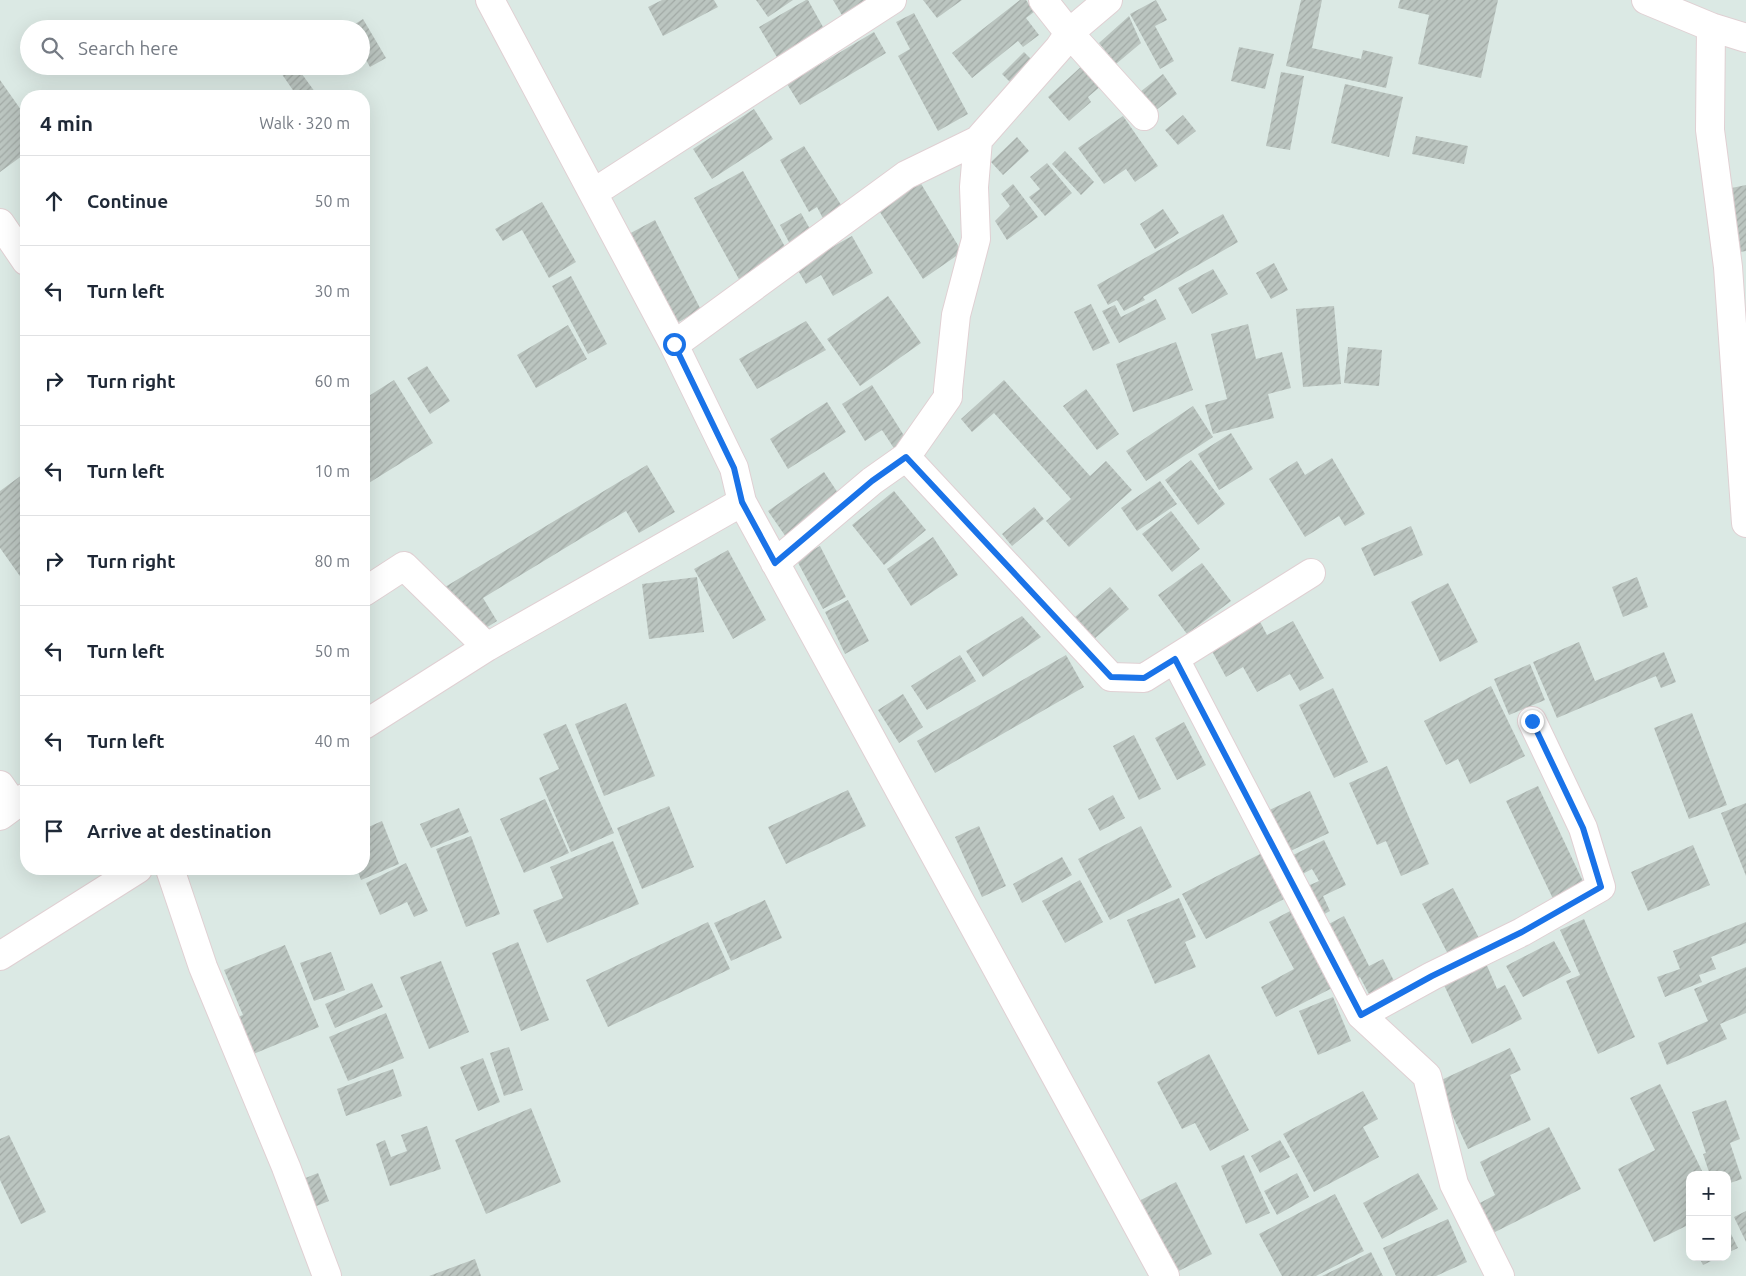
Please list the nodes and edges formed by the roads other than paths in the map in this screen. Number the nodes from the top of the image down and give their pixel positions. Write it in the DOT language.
graph roads {
  1 [pos="490,0"];
  2 [pos="892,0"];
  3 [pos="1043,0"];
  4 [pos="1108,0"];
  5 [pos="1646,0"];
  6 [pos="1711,27"];
  7 [pos="1069,33"];
  8 [pos="1746,38"];
  9 [pos="1144,116"];
  10 [pos="978,140"];
  11 [pos="594,193"];
  12 [pos="0,222"];
  13 [pos="20,252"];
  14 [pos="674,344"];
  15 [pos="906,457"];
  16 [pos="742,502"];
  17 [pos="1746,523"];
  18 [pos="775,563"];
  19 [pos="1311,573"];
  20 [pos="370,588"];
  21 [pos="487,647"];
  22 [pos="1175,659"];
  23 [pos="370,721"];
  24 [pos="1532,721"];
  25 [pos="128,875"];
  26 [pos="172,875"];
  27 [pos="0,956"];
  28 [pos="1361,1015"];
  29 [pos="327,1276"];
  30 [pos="1165,1276"];
  31 [pos="1500,1276"];
  1 -- 11 [label="street"];
  2 -- 11 [label="street"];
  3 -- 7 [label="street"];
  4 -- 7 [label="street"];
  5 -- 6 [label="street"];
  6 -- 8 [label="street"];
  6 -- 17 [label="street"];
  7 -- 9 [label="street"];
  7 -- 10 [label="street"];
  10 -- 14 [label="street"];
  10 -- 15 [label="street"];
  11 -- 14 [label="street"];
  12 -- 13 [label="street"];
  14 -- 16 [label="street"];
  15 -- 18 [label="street"];
  15 -- 22 [label="street"];
  16 -- 18 [label="street"];
  16 -- 21 [label="street"];
  18 -- 30 [label="street"];
  19 -- 22 [label="street"];
  20 -- 21 [label="street"];
  21 -- 23 [label="street"];
  22 -- 28 [label="street"];
  24 -- 28 [label="street"];
  25 -- 27 [label="street"];
  26 -- 29 [label="street"];
  28 -- 31 [label="street"];
}
